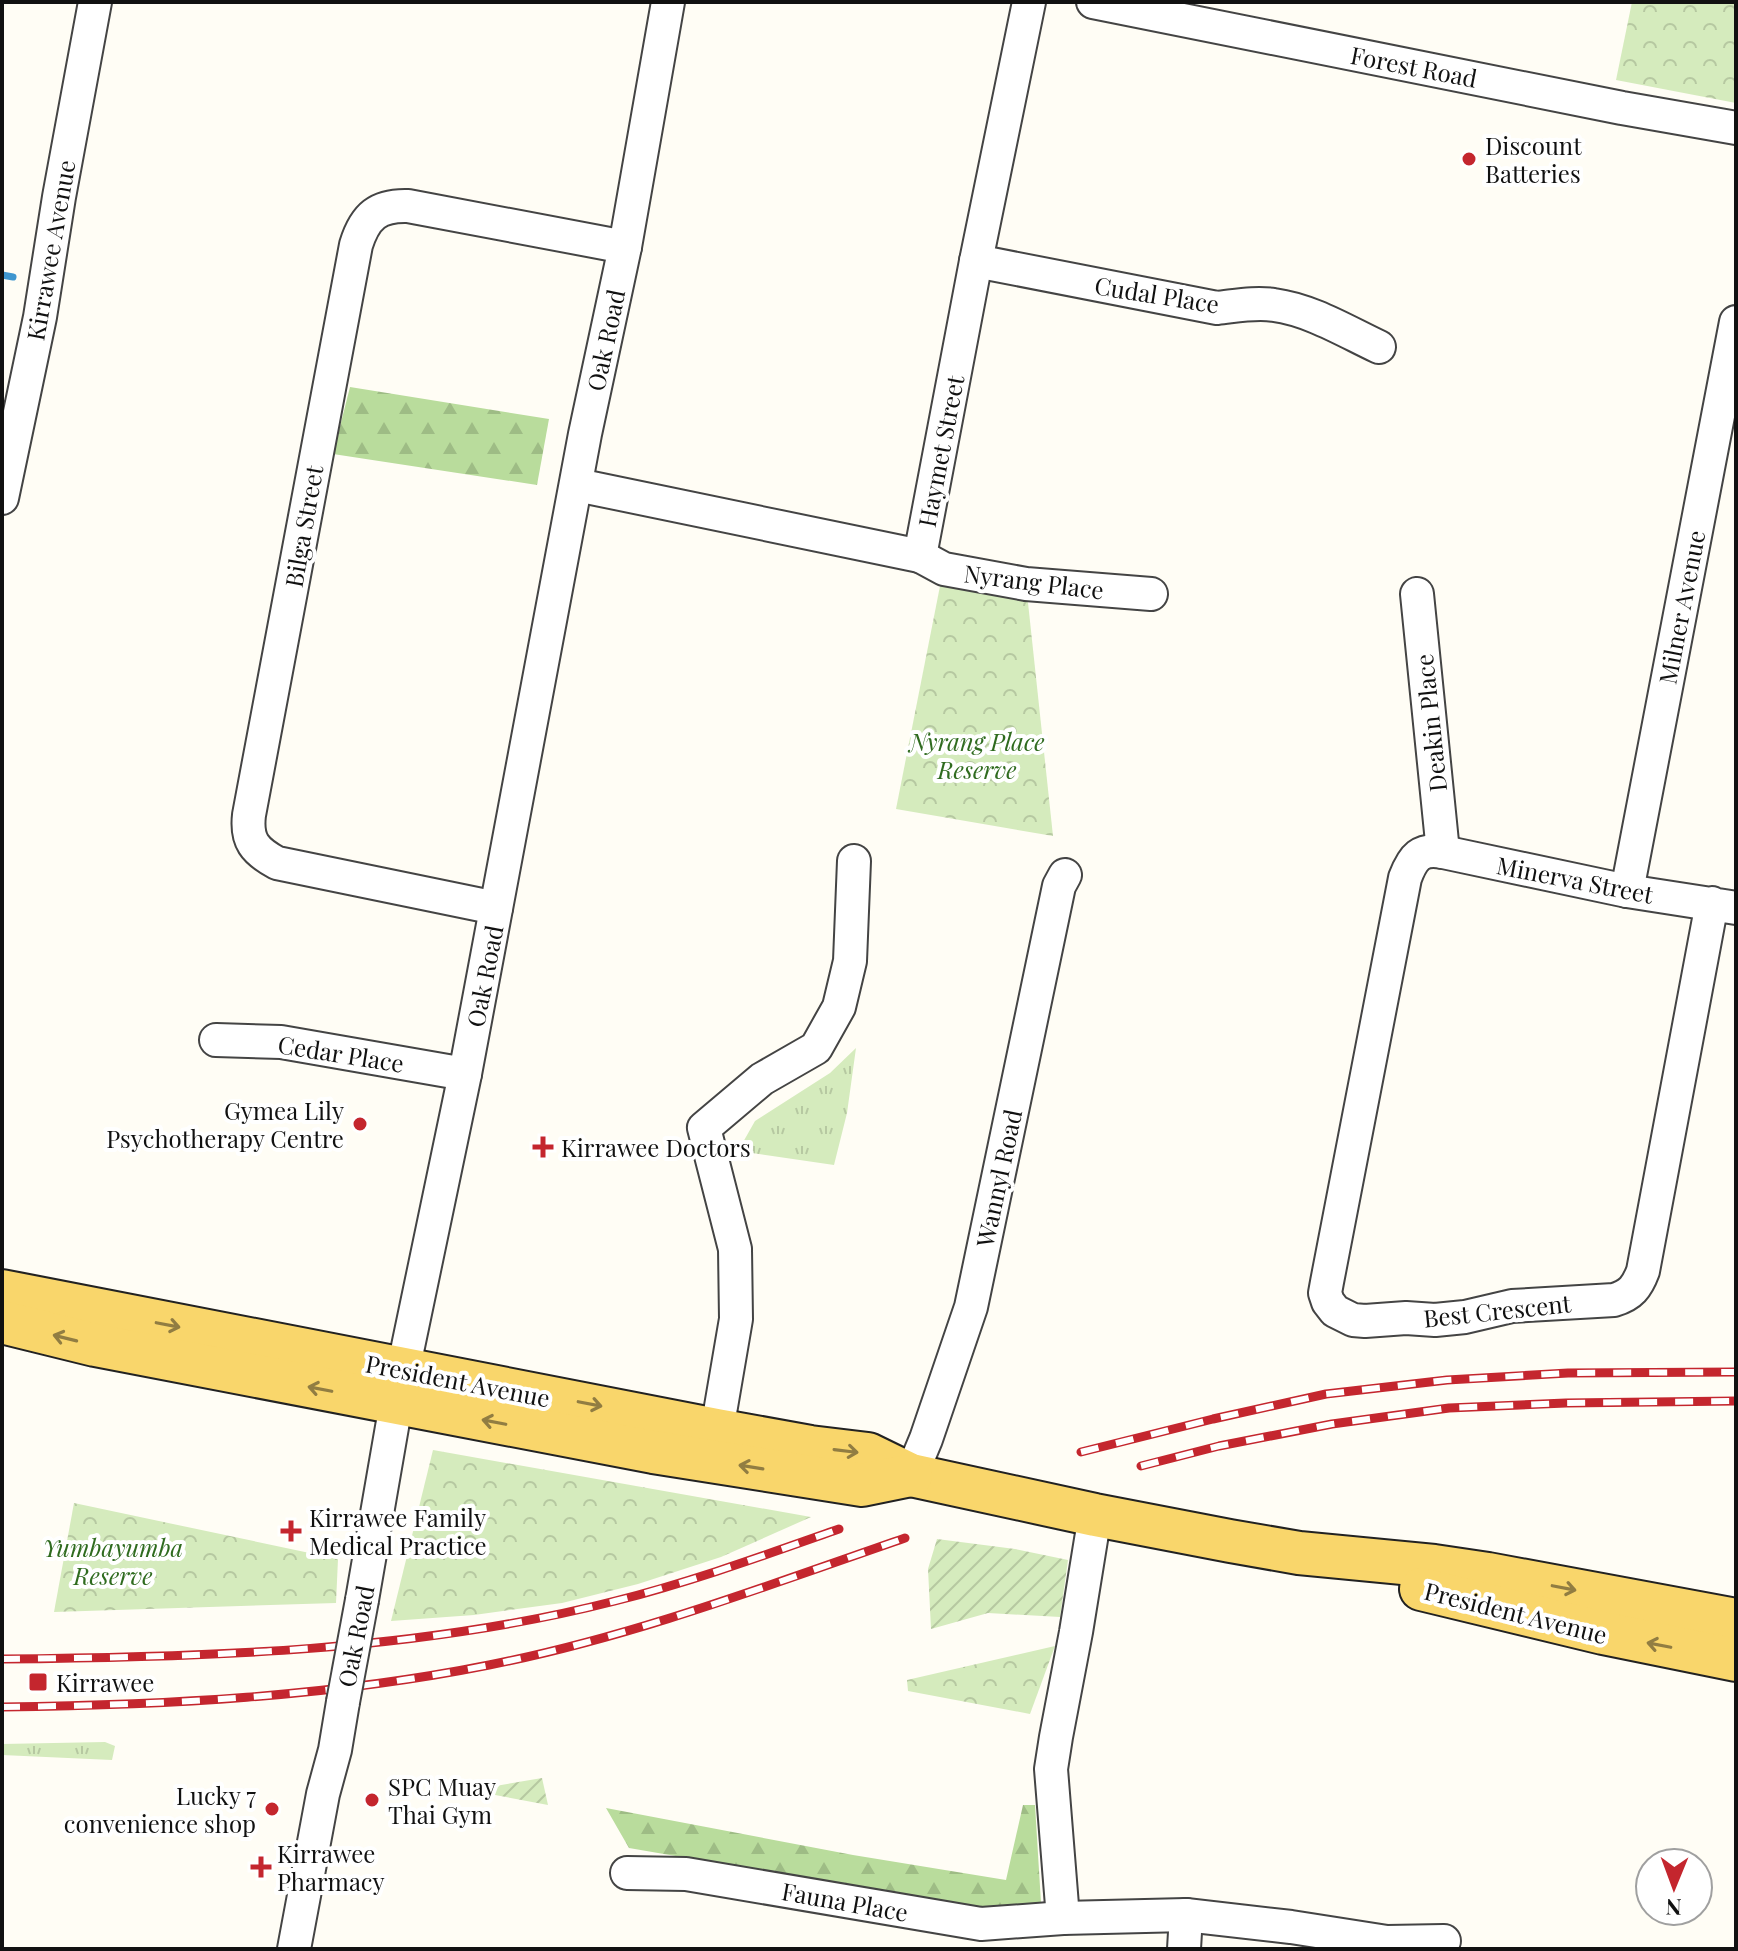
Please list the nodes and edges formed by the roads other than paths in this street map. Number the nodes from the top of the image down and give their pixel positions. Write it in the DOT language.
graph roads {
  1 [pos="95,2"];
  2 [pos="668,2"];
  3 [pos="1029,2"];
  4 [pos="1093,2"];
  5 [pos="1736,128"];
  6 [pos="625,247"];
  7 [pos="976,261"];
  8 [pos="1736,322"];
  9 [pos="1379,347"];
  10 [pos="577,485"];
  11 [pos="2,498"];
  12 [pos="920,556"];
  13 [pos="1151,594"];
  14 [pos="1417,594"];
  15 [pos="1429,855"];
  16 [pos="854,861"];
  17 [pos="1065,875"];
  18 [pos="1627,891"];
  19 [pos="1724,906"];
  20 [pos="496,908"];
  21 [pos="216,1040"];
  22 [pos="465,1074"];
  23 [pos="2,1291"];
  24 [pos="2,1322"];
  25 [pos="400,1387"];
  26 [pos="717,1430"];
  27 [pos="911,1475"];
  28 [pos="1095,1515"];
  29 [pos="1299,1553"];
  30 [pos="1736,1620"];
  31 [pos="1736,1660"];
  32 [pos="627,1873"];
  33 [pos="1186,1915"];
  34 [pos="1063,1918"];
  35 [pos="1444,1941"];
  36 [pos="294,1949"];
  37 [pos="1184,1949"];
  1 -- 11 [label="street, Kirrawee Avenue"];
  2 -- 6 [label="street, Oak Road"];
  3 -- 7 [label="street, Haymet Street"];
  4 -- 5 [label="street, Forest Road"];
  6 -- 10 [label="street, Oak Road"];
  6 -- 20 [label="street, Bilga Street"];
  7 -- 9 [label="street, Cudal Place"];
  7 -- 12 [label="street, Haymet Street"];
  8 -- 18 [label="street, Milner Avenue"];
  10 -- 12 [label="street, Haymet Street"];
  10 -- 20 [label="street, Oak Road"];
  12 -- 13 [label="street, Nyrang Place"];
  14 -- 15 [label="street, Deakin Place"];
  15 -- 18 [label="street, Minerva Street"];
  15 -- 19 [label="street, Best Crescent"];
  16 -- 26 [label="street"];
  17 -- 27 [label="street, Wannyl Road"];
  18 -- 19 [label="street, Minerva Street"];
  20 -- 22 [label="street, Oak Road"];
  21 -- 22 [label="street, Cedar Place"];
  22 -- 25 [label="street, Oak Road"];
  23 -- 25 [label="main road, President Avenue, one-way"];
  25 -- 24 [label="main road, President Avenue, one-way"];
  25 -- 26 [label="main road, President Avenue, one-way"];
  27 -- 25 [label="main road, President Avenue, one-way"];
  25 -- 36 [label="street, Oak Road, bridge"];
  26 -- 27 [label="main road, President Avenue, one-way"];
  27 -- 28 [label="main road, President Avenue"];
  28 -- 29 [label="main road, President Avenue"];
  28 -- 34 [label="street"];
  29 -- 30 [label="main road, President Avenue, one-way"];
  31 -- 29 [label="main road, President Avenue, one-way"];
  32 -- 34 [label="street, Fauna Place"];
  33 -- 34 [label="street, Fauna Place"];
  33 -- 35 [label="street, Fauna Place"];
  33 -- 37 [label="street"];
}
